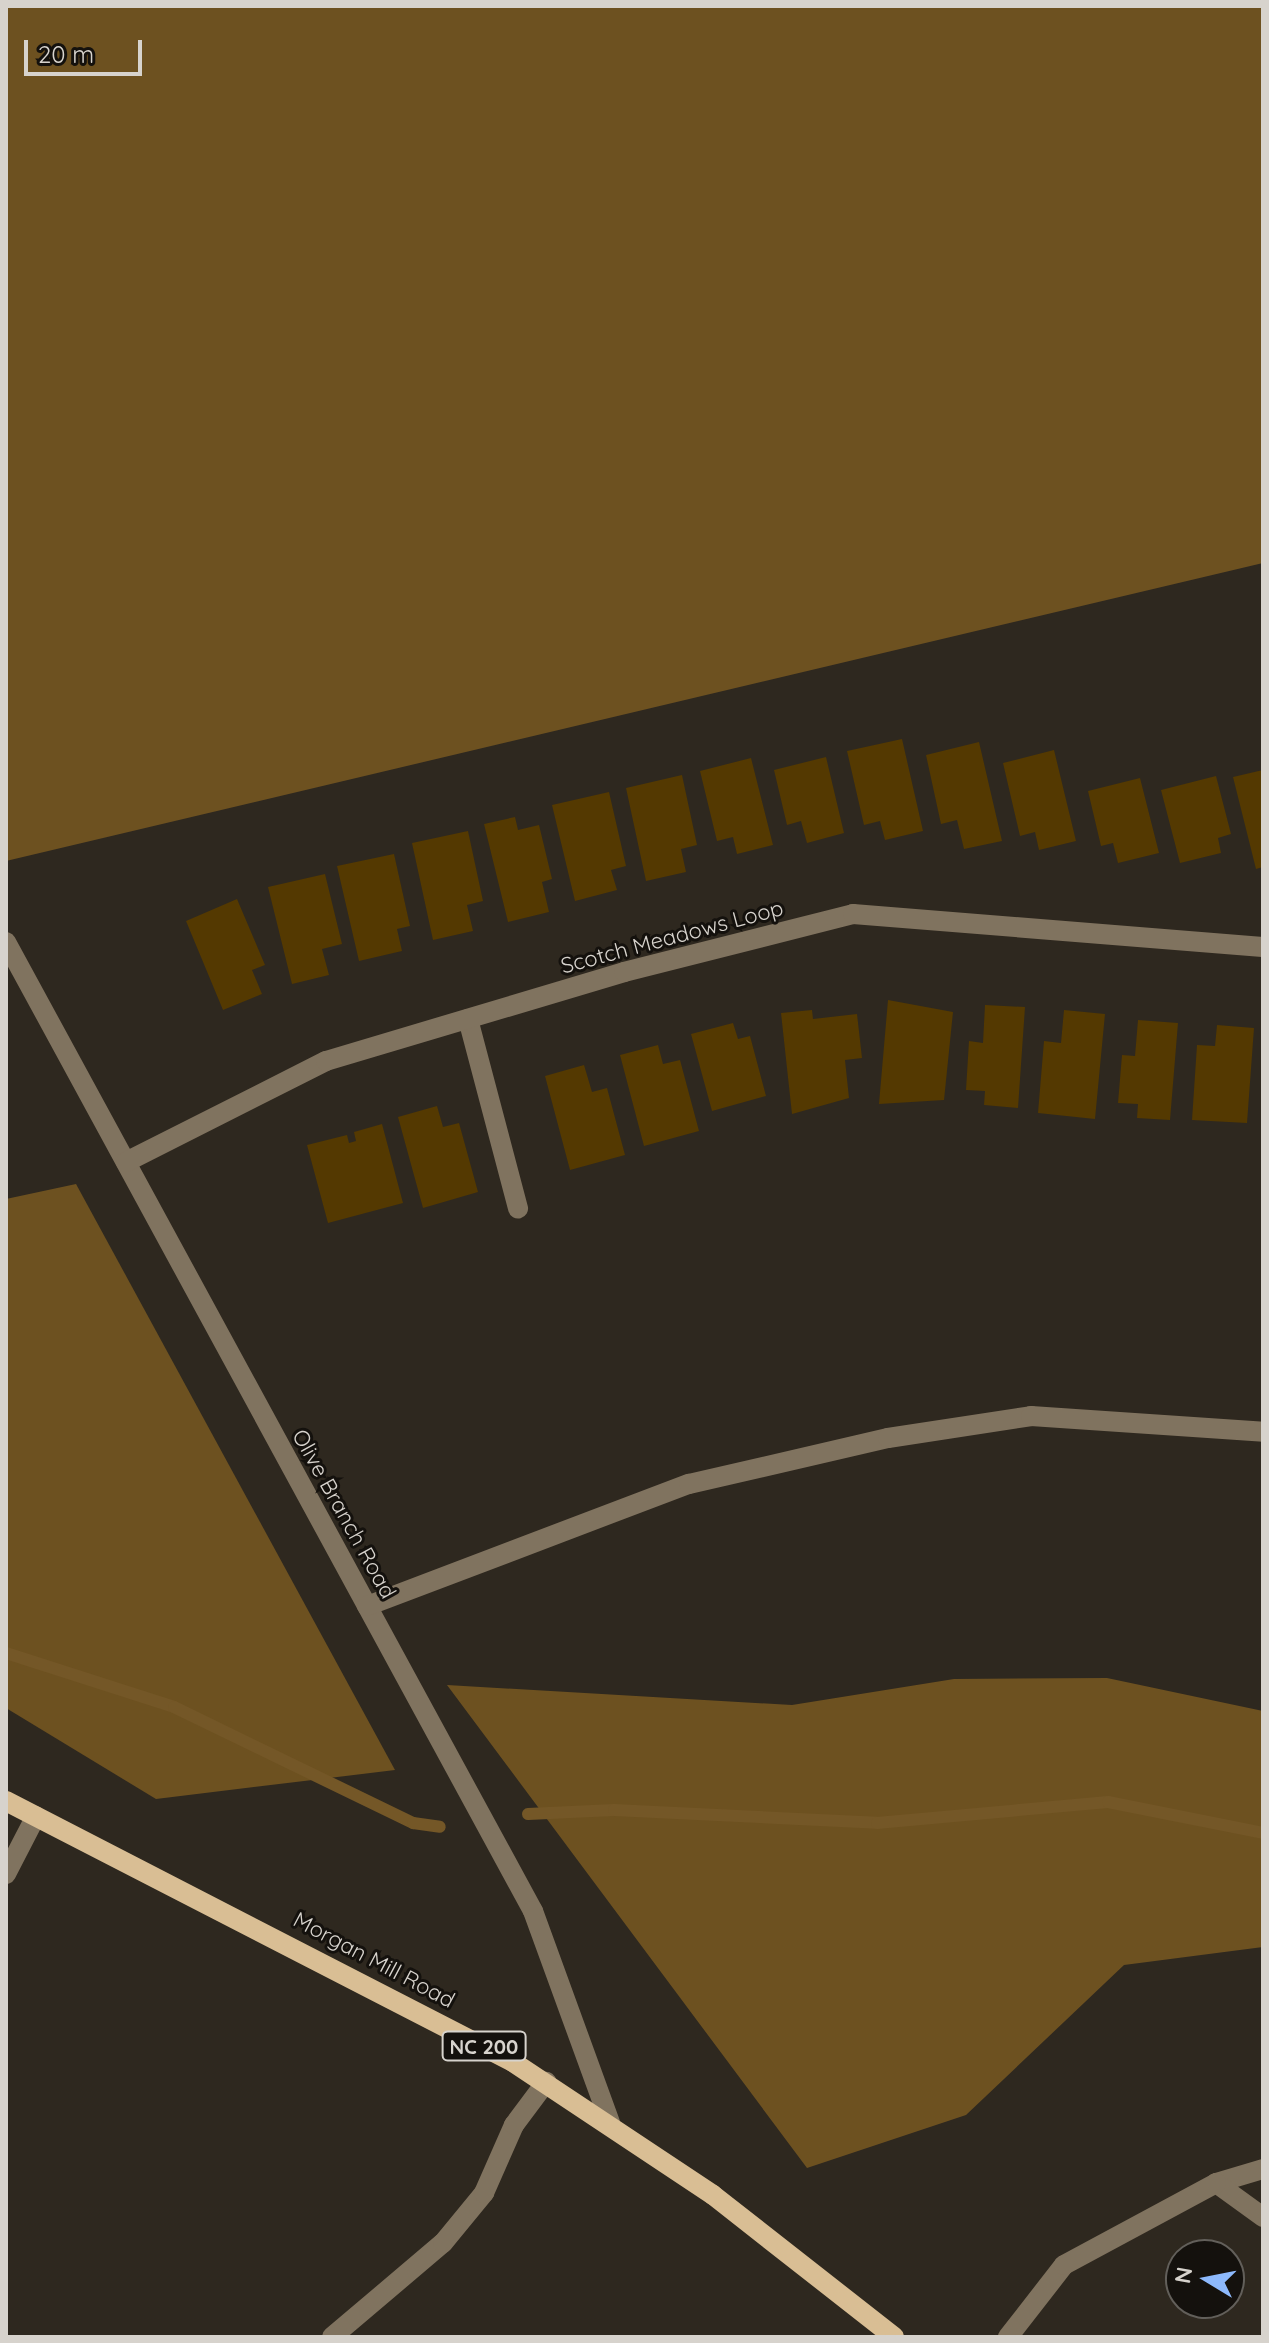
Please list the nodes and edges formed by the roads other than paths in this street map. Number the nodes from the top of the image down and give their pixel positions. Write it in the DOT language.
graph roads {
  1 [pos="6,942"];
  2 [pos="1263,947"];
  3 [pos="468,1019"];
  4 [pos="126,1162"];
  5 [pos="518,1208"];
  6 [pos="1263,1432"];
  7 [pos="367,1606"];
  8 [pos="6,1801"];
  9 [pos="36,1816"];
  10 [pos="6,1874"];
  11 [pos="546,2082"];
  12 [pos="610,2122"];
  13 [pos="1263,2169"];
  14 [pos="1216,2183"];
  15 [pos="1263,2217"];
  16 [pos="332,2337"];
  17 [pos="894,2337"];
  18 [pos="1008,2337"];
  1 -- 4 [label="street, Olive Branch Road"];
  2 -- 3 [label="street, Scotch Meadows Loop"];
  3 -- 4 [label="street, Scotch Meadows Loop"];
  3 -- 5 [label="street"];
  4 -- 7 [label="street, Olive Branch Road"];
  6 -- 7 [label="street"];
  7 -- 12 [label="street, Olive Branch Road"];
  8 -- 9 [label="main road, Morgan Mill Road / NC 200"];
  9 -- 10 [label="street"];
  9 -- 11 [label="main road, Morgan Mill Road / NC 200"];
  11 -- 12 [label="main road, Morgan Mill Road / NC 200"];
  11 -- 16 [label="street"];
  12 -- 17 [label="main road, Morgan Mill Road / NC 200"];
  13 -- 14 [label="street"];
  14 -- 15 [label="street"];
  14 -- 18 [label="street"];
}
